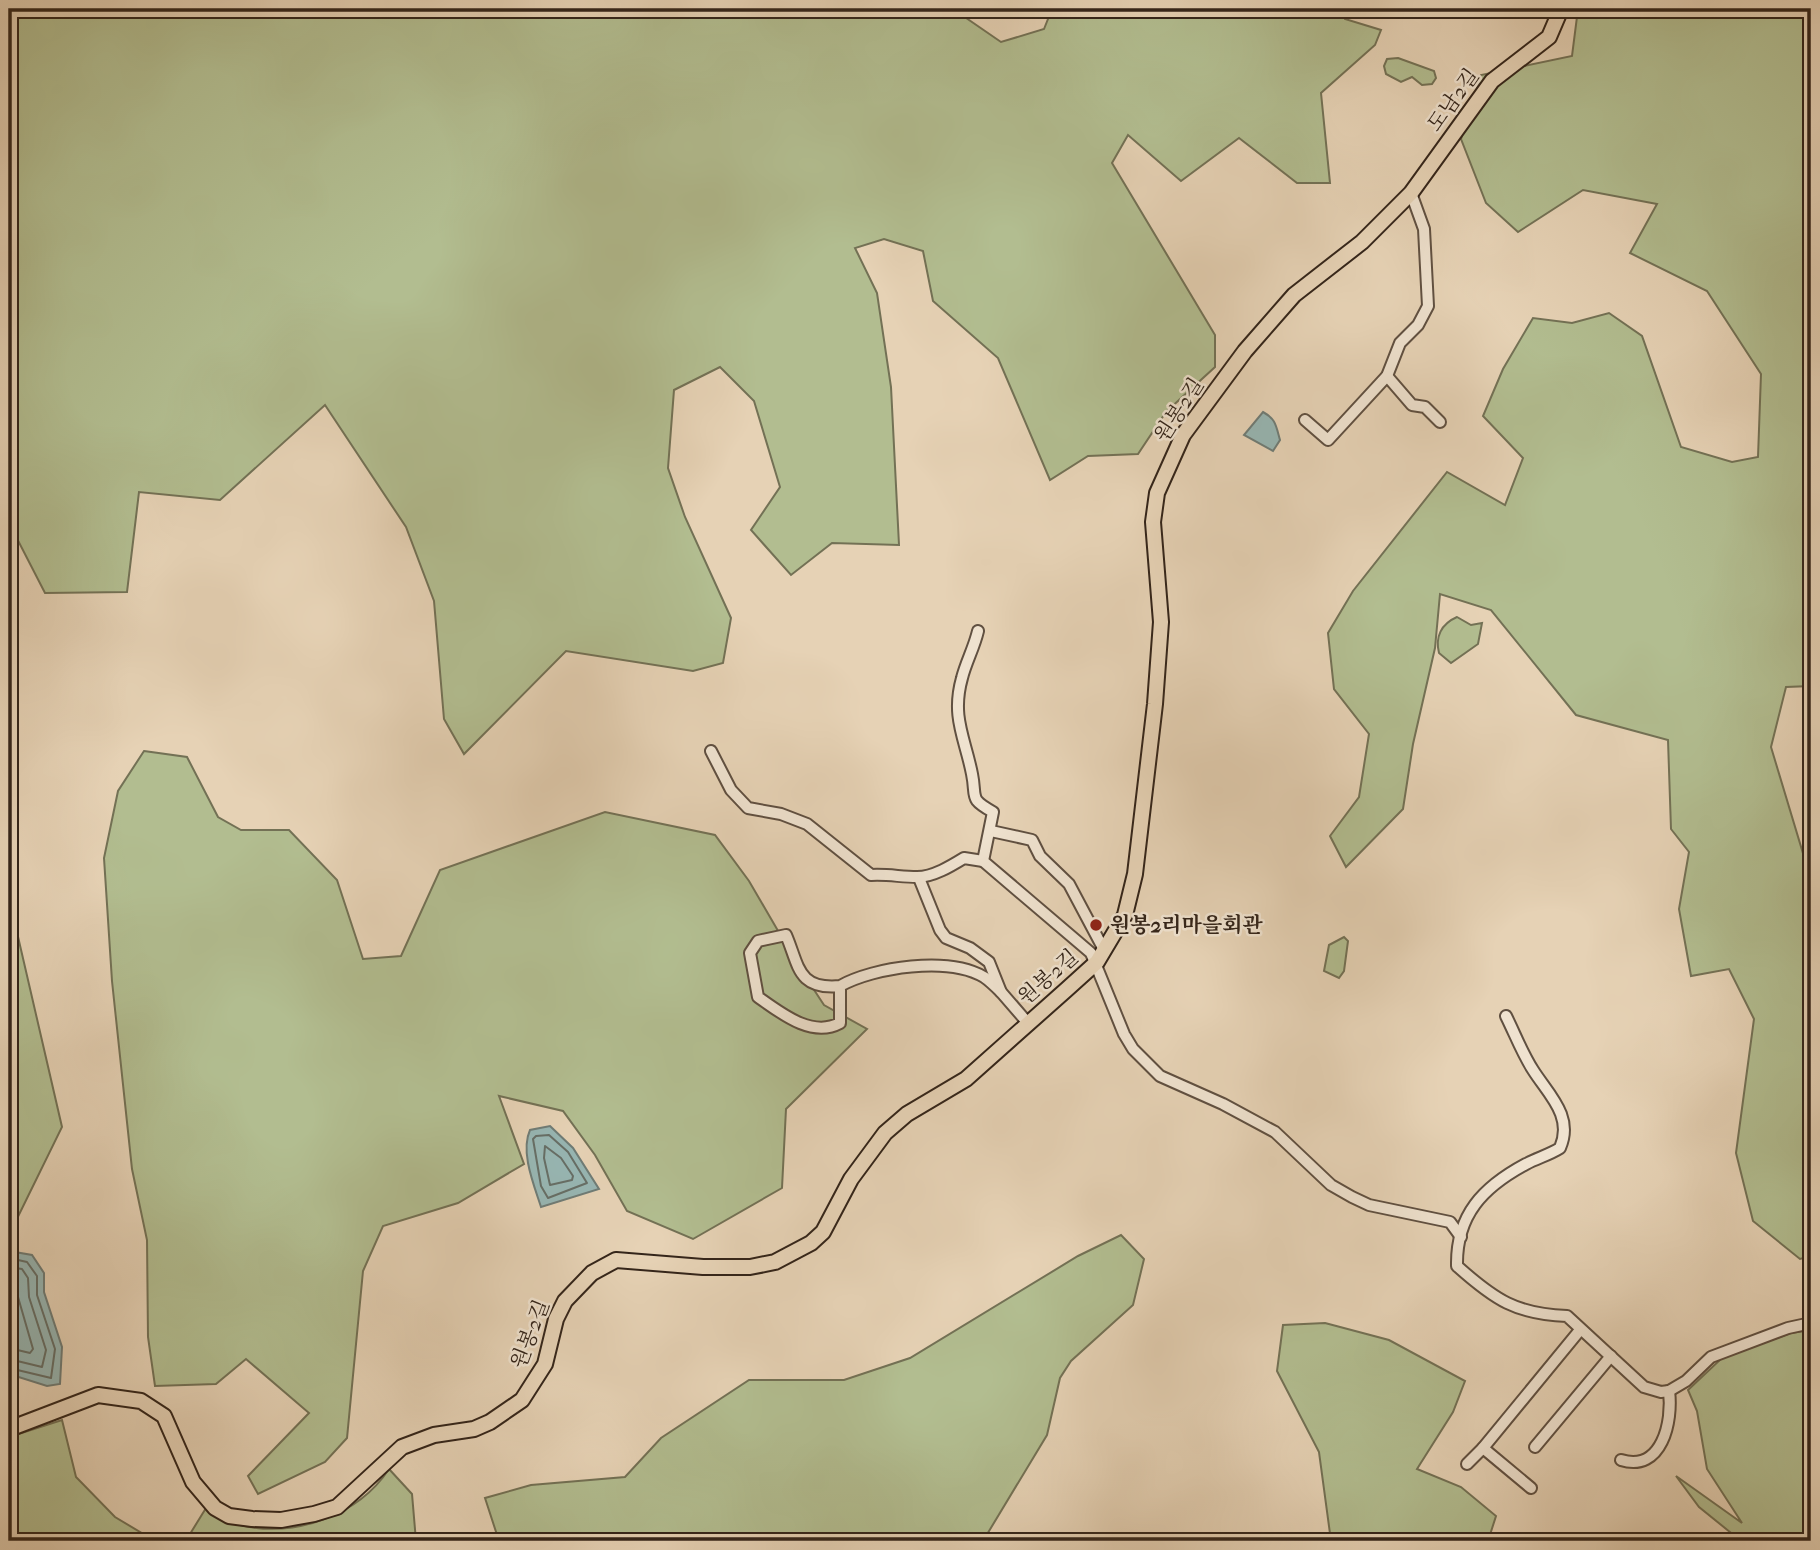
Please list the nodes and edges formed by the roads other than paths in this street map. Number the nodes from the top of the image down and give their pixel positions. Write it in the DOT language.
graph roads {
  1 [pos="1561,9"];
  2 [pos="1411,193"];
  3 [pos="1387,376"];
  4 [pos="1305,420"];
  5 [pos="1440,422"];
  6 [pos="978,631"];
  7 [pos="711,751"];
  8 [pos="991,831"];
  9 [pos="983,861"];
  10 [pos="919,877"];
  11 [pos="1103,948"];
  12 [pos="1097,962"];
  13 [pos="840,986"];
  14 [pos="1001,992"];
  15 [pos="1506,1016"];
  16 [pos="1027,1022"];
  17 [pos="1461,1237"];
  18 [pos="1811,1323"];
  19 [pos="1580,1330"];
  20 [pos="1611,1356"];
  21 [pos="1669,1391"];
  22 [pos="9,1429"];
  23 [pos="1535,1447"];
  24 [pos="1483,1448"];
  25 [pos="1621,1460"];
  26 [pos="1467,1464"];
  27 [pos="1531,1488"];
  1 -- 2 [label="main road, 도남2길"];
  2 -- 3 [label="street"];
  2 -- 11 [label="main road, 원봉2길"];
  3 -- 4 [label="street"];
  3 -- 5 [label="street"];
  6 -- 8 [label="street"];
  7 -- 10 [label="street"];
  8 -- 9 [label="street"];
  8 -- 11 [label="street"];
  9 -- 10 [label="street"];
  9 -- 12 [label="street"];
  10 -- 14 [label="street"];
  11 -- 12 [label="main road, 원봉2길"];
  12 -- 16 [label="main road, 원봉2길"];
  12 -- 17 [label="street"];
  13 -- 13 [label="street"];
  13 -- 14 [label="street"];
  14 -- 16 [label="street"];
  15 -- 17 [label="street"];
  16 -- 22 [label="main road, 원봉2길"];
  17 -- 19 [label="street"];
  18 -- 21 [label="street"];
  19 -- 20 [label="street"];
  19 -- 24 [label="street"];
  20 -- 21 [label="street"];
  20 -- 23 [label="street"];
  21 -- 25 [label="street"];
  24 -- 26 [label="street"];
  24 -- 27 [label="street"];
}
